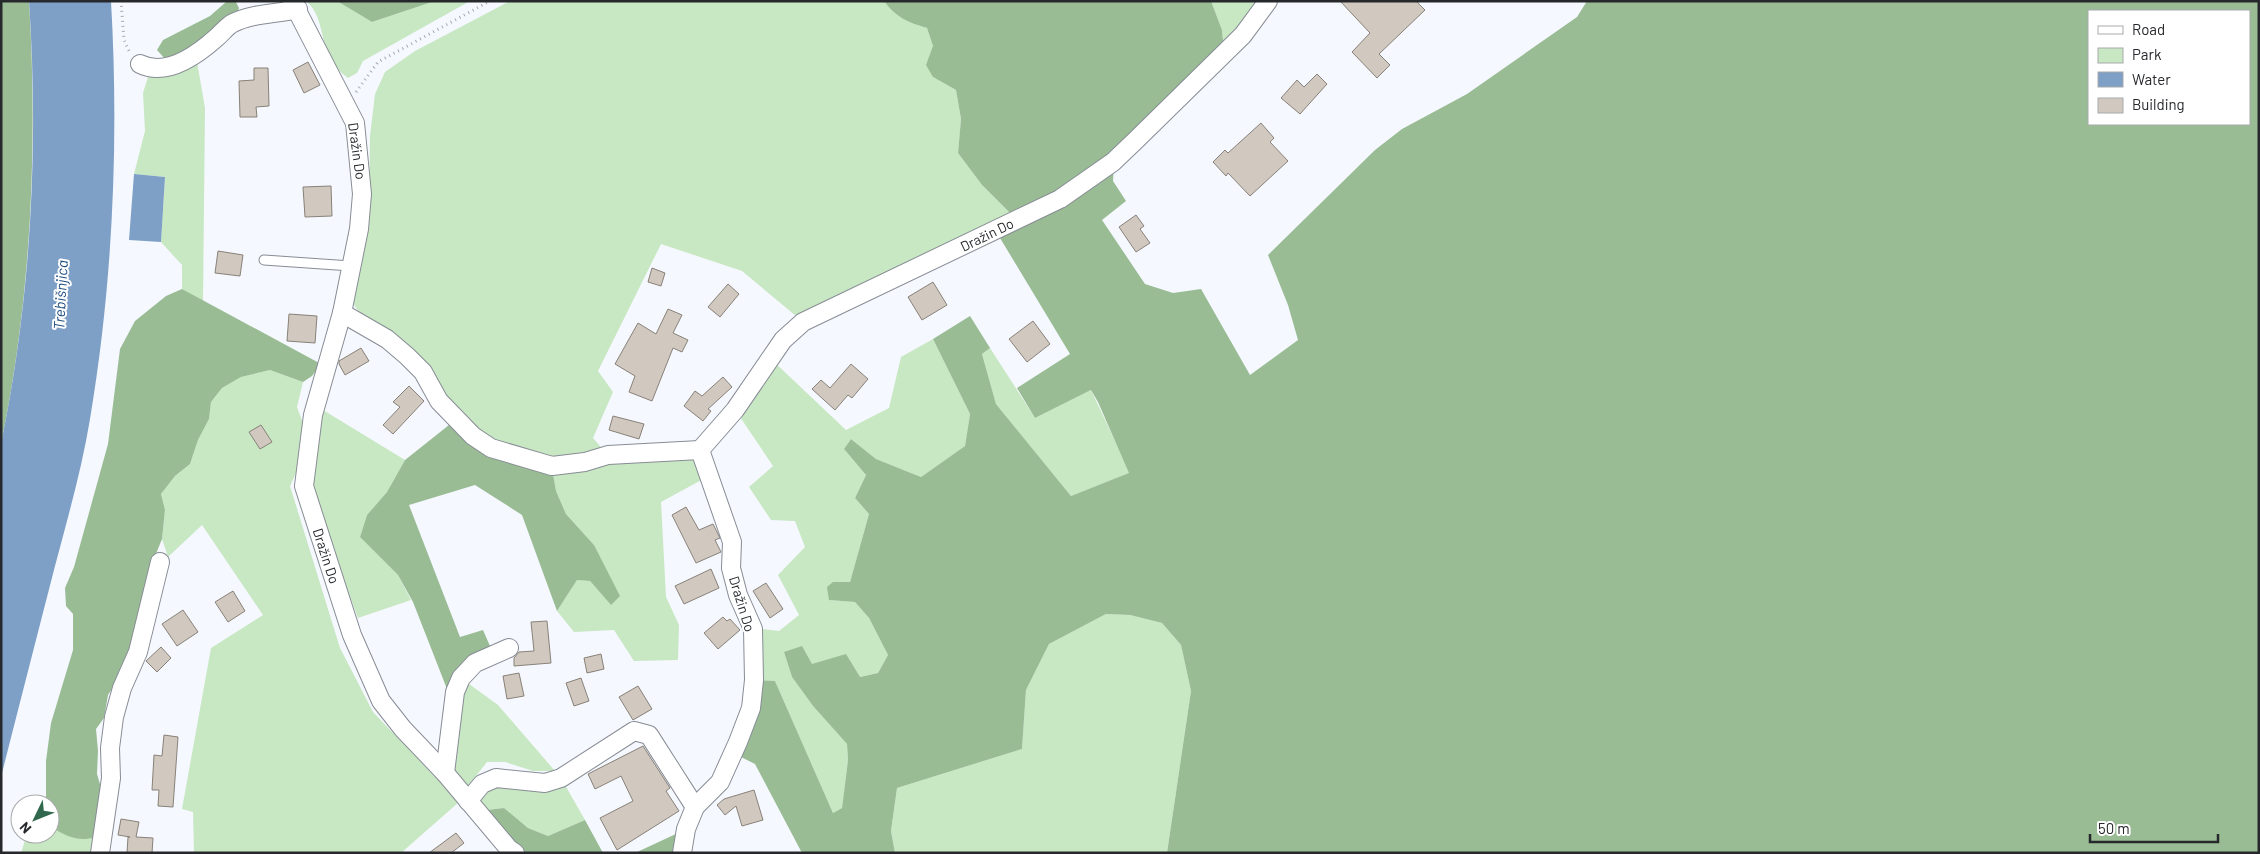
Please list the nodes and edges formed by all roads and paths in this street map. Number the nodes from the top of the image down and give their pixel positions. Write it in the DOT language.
graph roads {
  1 [pos="121,1"];
  2 [pos="490,1"];
  3 [pos="1268,1"];
  4 [pos="295,5"];
  5 [pos="140,64"];
  6 [pos="347,105"];
  7 [pos="264,260"];
  8 [pos="351,266"];
  9 [pos="342,313"];
  10 [pos="700,450"];
  11 [pos="160,562"];
  12 [pos="509,648"];
  13 [pos="446,773"];
  14 [pos="468,801"];
  15 [pos="695,806"];
  16 [pos="100,853"];
  17 [pos="515,853"];
  18 [pos="682,853"];
  1 -- 5 [label="path"];
  2 -- 6 [label="path"];
  3 -- 10 [label="street, Dražin Do"];
  4 -- 5 [label="street"];
  4 -- 6 [label="street, Dražin Do"];
  6 -- 8 [label="street, Dražin Do"];
  7 -- 8 [label="lane"];
  8 -- 9 [label="street, Dražin Do"];
  9 -- 10 [label="street"];
  9 -- 13 [label="street, Dražin Do"];
  10 -- 15 [label="street, Dražin Do"];
  11 -- 16 [label="street"];
  12 -- 13 [label="street"];
  13 -- 14 [label="street, Dražin Do"];
  14 -- 15 [label="street"];
  14 -- 17 [label="street, Dražin Do"];
  15 -- 18 [label="street, Dražin Do"];
}
